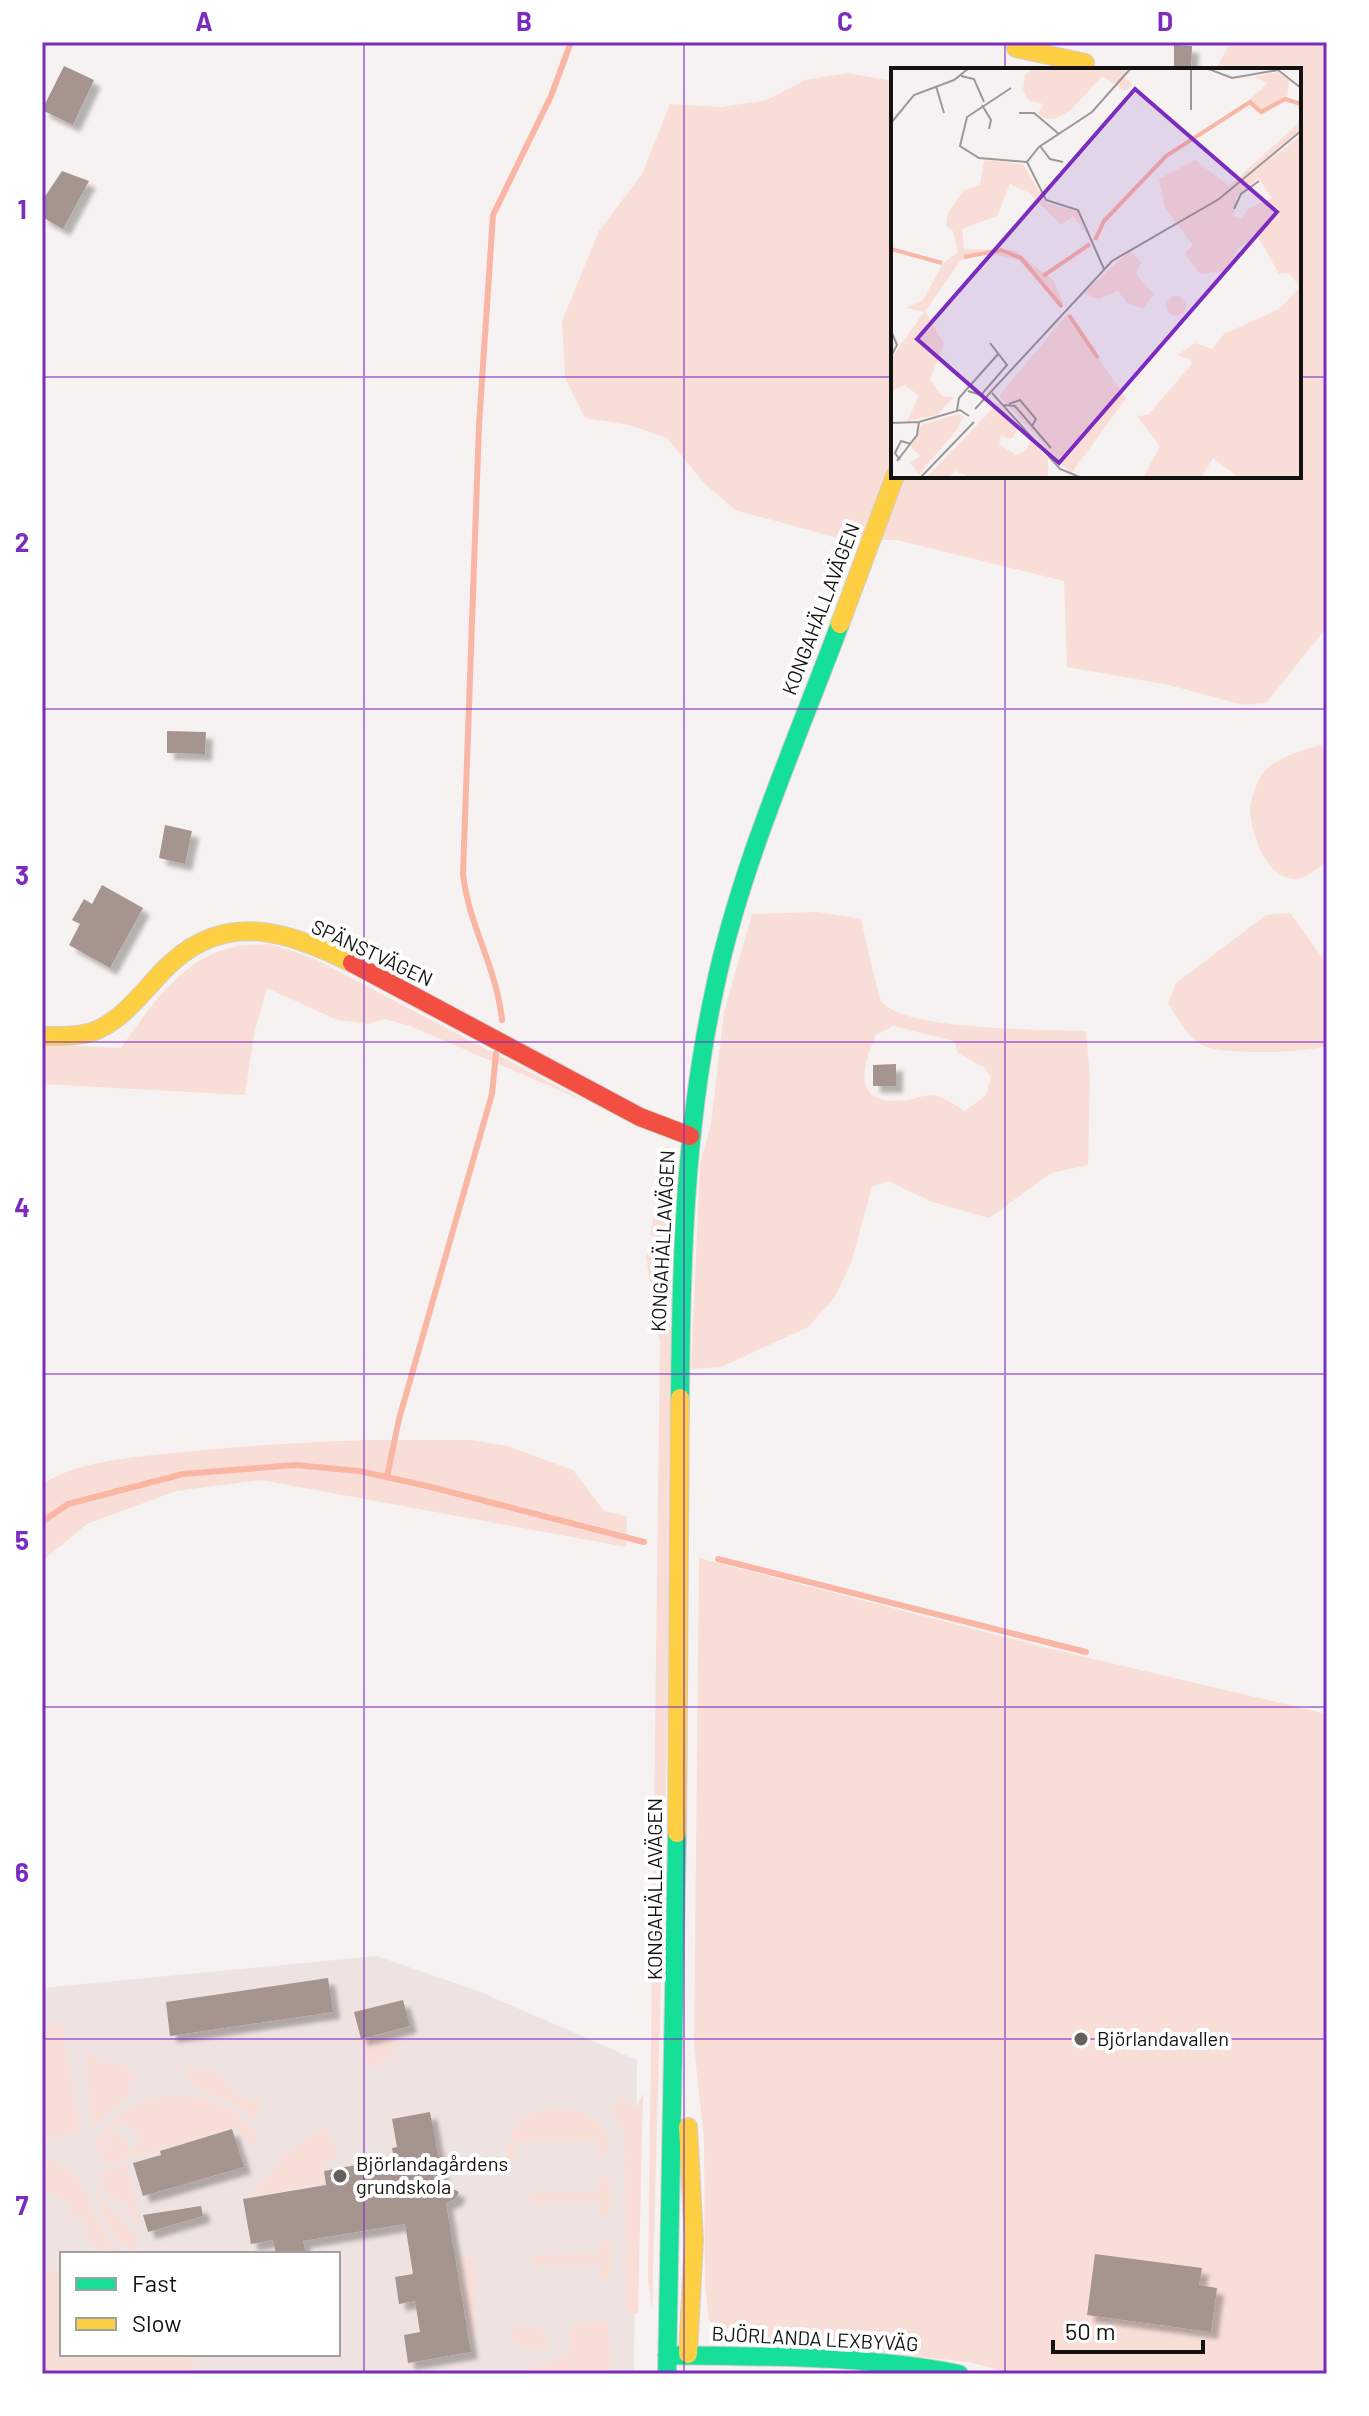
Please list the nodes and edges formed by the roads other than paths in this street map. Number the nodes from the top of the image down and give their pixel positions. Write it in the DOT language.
graph roads {
  1 [pos="1016,45"];
  2 [pos="1085,63"];
  3 [pos="1012,68"];
  4 [pos="894,478"];
  5 [pos="42,1036"];
  6 [pos="690,1136"];
  7 [pos="676,2041"];
  8 [pos="688,2354"];
  9 [pos="667,2355"];
  10 [pos="667,2374"];
  11 [pos="688,2374"];
  12 [pos="959,2374"];
  1 -- 2 [label="street"];
  1 -- 3 [label="street"];
  4 -- 6 [label="street, KONGAHÄLLAVÄGEN"];
  5 -- 6 [label="street, SPÄNSTVÄGEN"];
  6 -- 7 [label="street, KONGAHÄLLAVÄGEN"];
  7 -- 8 [label="street, KONGAHÄLLAVÄGEN"];
  7 -- 9 [label="street, KONGAHÄLLAVÄGEN"];
  8 -- 9 [label="street, BJÖRLANDA LEXBYVÄG"];
  8 -- 11 [label="street, KONGAHÄLLAVÄGEN"];
  8 -- 12 [label="street, BJÖRLANDA LEXBYVÄG"];
  9 -- 10 [label="street, KONGAHÄLLAVÄGEN"];
}
